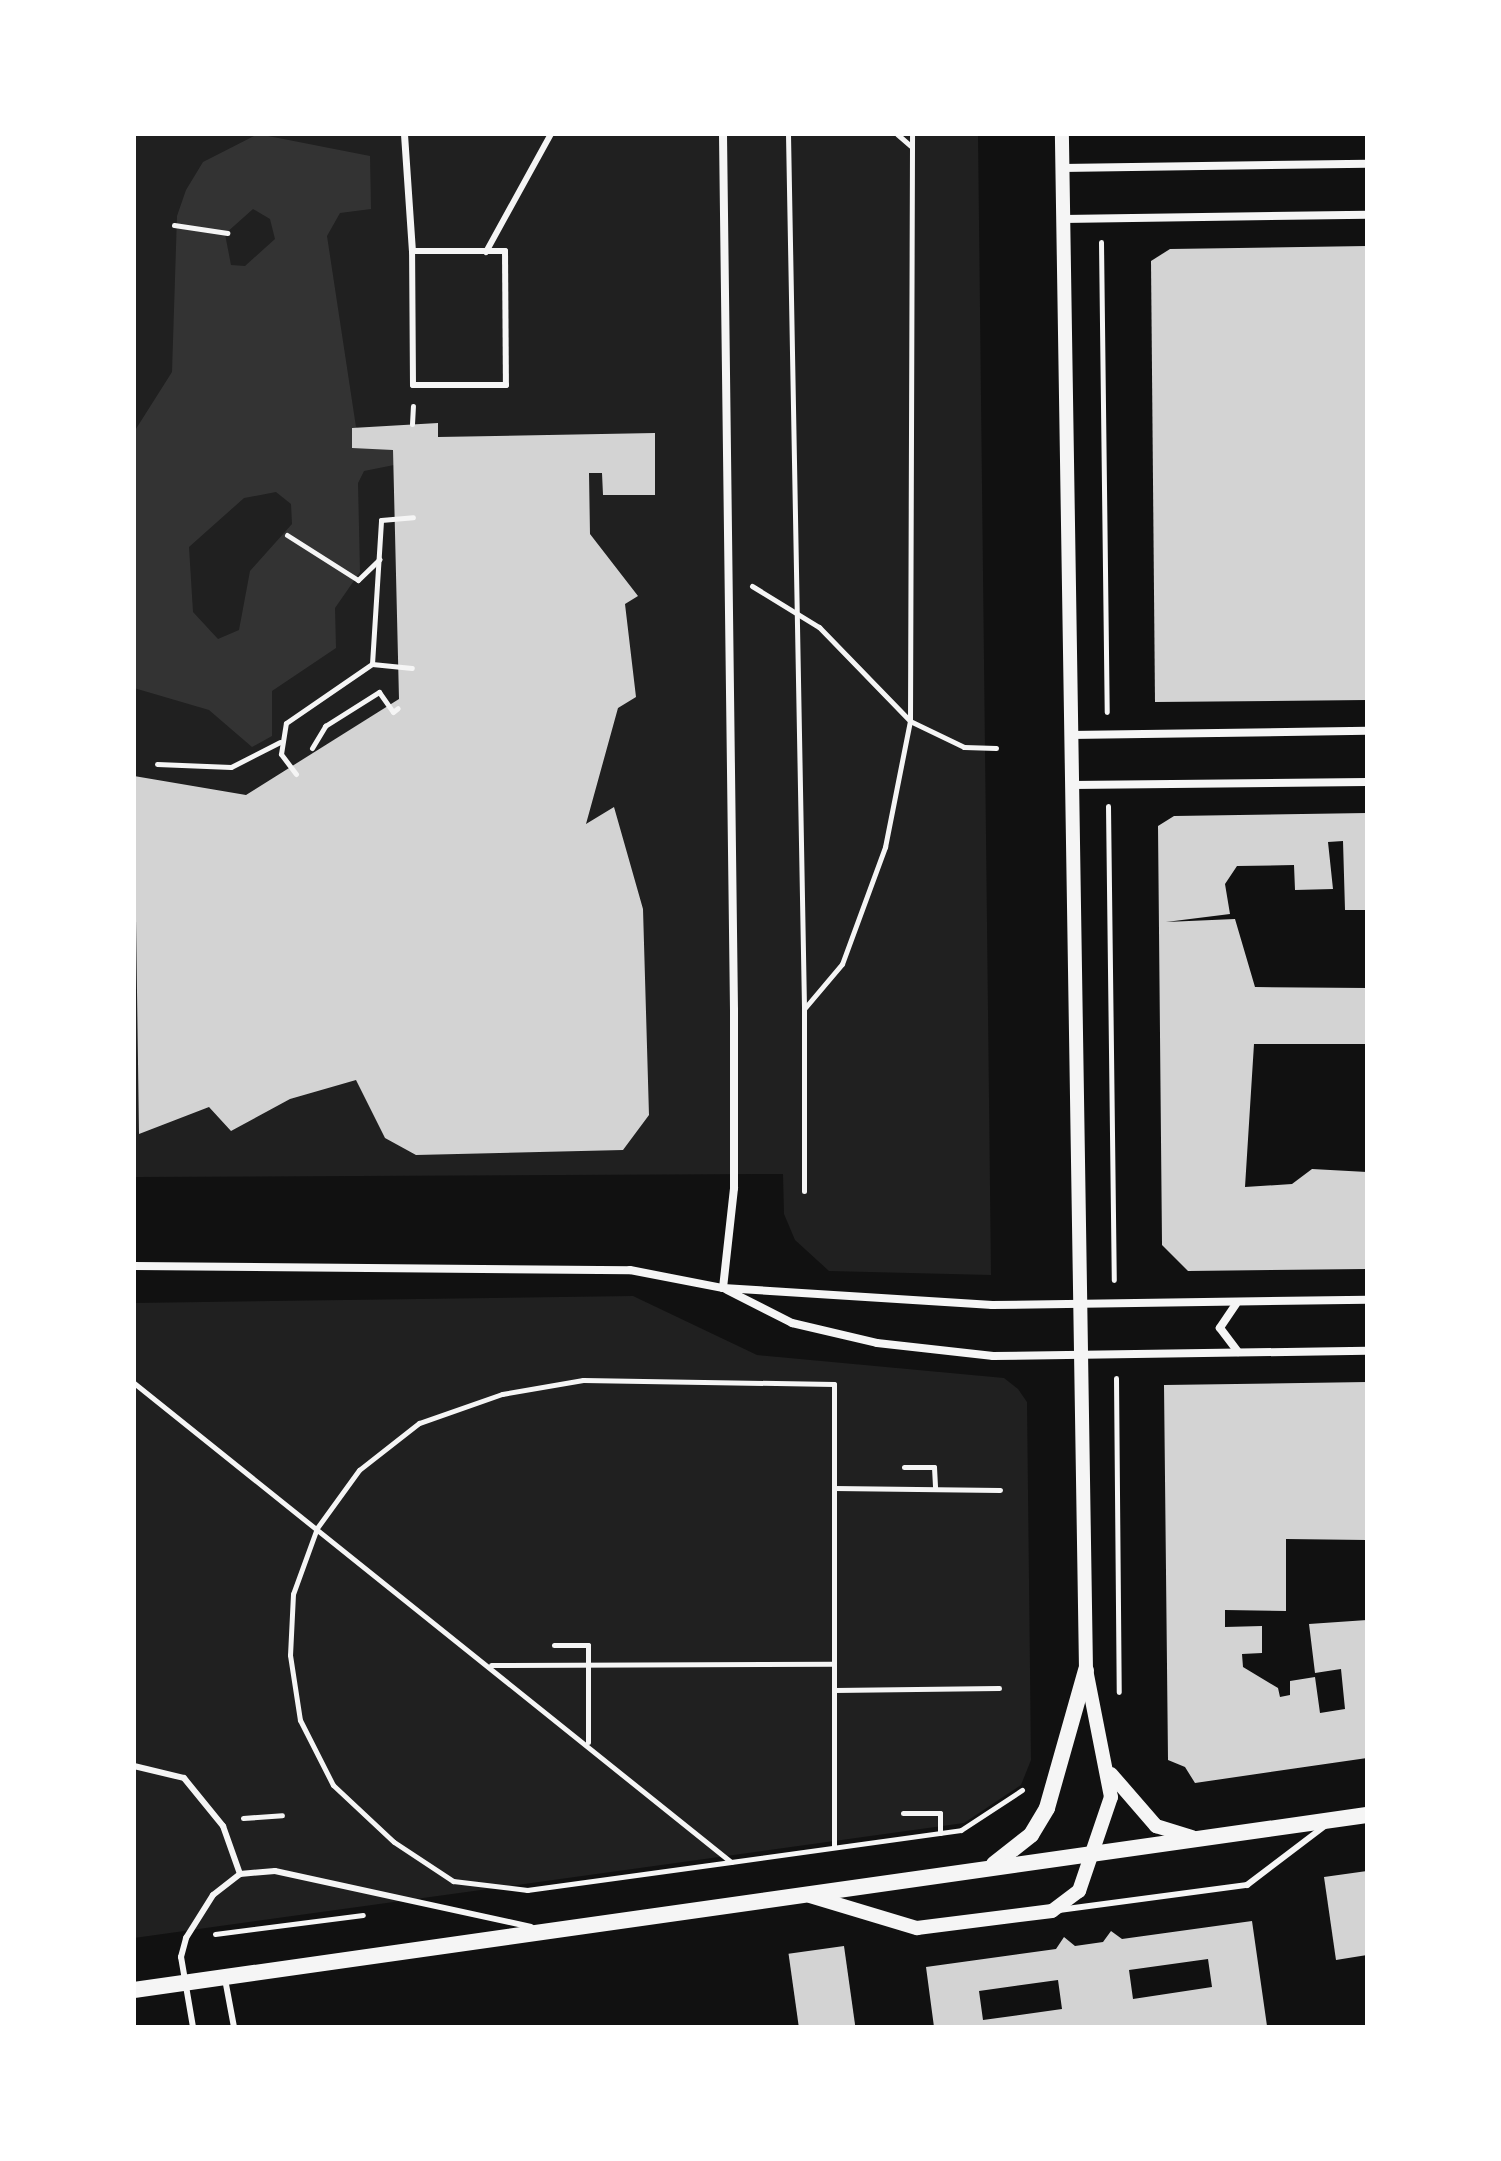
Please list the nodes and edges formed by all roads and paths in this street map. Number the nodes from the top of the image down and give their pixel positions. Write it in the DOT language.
graph roads {
  1 [pos="404,134"];
  2 [pos="551,134"];
  3 [pos="723,134"];
  4 [pos="788,134"];
  5 [pos="897,134"];
  6 [pos="912,134"];
  7 [pos="1062,134"];
  8 [pos="912,147"];
  9 [pos="1367,164"];
  10 [pos="1062,168"];
  11 [pos="1367,215"];
  12 [pos="1063,219"];
  13 [pos="1100,219"];
  14 [pos="174,225"];
  15 [pos="227,233"];
  16 [pos="412,251"];
  17 [pos="486,252"];
  18 [pos="413,517"];
  19 [pos="287,535"];
  20 [pos="380,559"];
  21 [pos="730,575"];
  22 [pos="792,609"];
  23 [pos="372,664"];
  24 [pos="412,668"];
  25 [pos="398,708"];
  26 [pos="910,721"];
  27 [pos="1367,731"];
  28 [pos="1107,734"];
  29 [pos="1070,735"];
  30 [pos="280,742"];
  31 [pos="312,748"];
  32 [pos="996,748"];
  33 [pos="157,764"];
  34 [pos="296,774"];
  35 [pos="1367,782"];
  36 [pos="1071,785"];
  37 [pos="1108,785"];
  38 [pos="804,1009"];
  39 [pos="804,1191"];
  40 [pos="134,1266"];
  41 [pos="723,1288"];
  42 [pos="1367,1300"];
  43 [pos="1240,1301"];
  44 [pos="1115,1303"];
  45 [pos="1078,1304"];
  46 [pos="1367,1351"];
  47 [pos="1241,1353"];
  48 [pos="1078,1354"];
  49 [pos="1115,1354"];
  50 [pos="134,1383"];
  51 [pos="904,1467"];
  52 [pos="834,1488"];
  53 [pos="935,1489"];
  54 [pos="1000,1490"];
  55 [pos="317,1528"];
  56 [pos="554,1645"];
  57 [pos="834,1664"];
  58 [pos="490,1665"];
  59 [pos="588,1665"];
  60 [pos="1086,1670"];
  61 [pos="999,1688"];
  62 [pos="834,1690"];
  63 [pos="1120,1705"];
  64 [pos="588,1743"];
  65 [pos="134,1766"];
  66 [pos="1110,1774"];
  67 [pos="1026,1786"];
  68 [pos="903,1813"];
  69 [pos="251,1815"];
  70 [pos="282,1815"];
  71 [pos="1367,1815"];
  72 [pos="1331,1821"];
  73 [pos="940,1833"];
  74 [pos="1203,1837"];
  75 [pos="834,1847"];
  76 [pos="1090,1858"];
  77 [pos="731,1862"];
  78 [pos="985,1868"];
  79 [pos="240,1874"];
  80 [pos="789,1896"];
  81 [pos="1040,1913"];
  82 [pos="372,1914"];
  83 [pos="574,1927"];
  84 [pos="214,1934"];
  85 [pos="225,1978"];
  86 [pos="186,1983"];
  87 [pos="134,1990"];
  88 [pos="193,2027"];
  89 [pos="234,2027"];
  1 -- 16 [label="street"];
  2 -- 17 [label="lane"];
  3 -- 21 [label="street"];
  4 -- 22 [label="path"];
  5 -- 8 [label="path"];
  6 -- 8 [label="path"];
  7 -- 10 [label="street"];
  8 -- 26 [label="path"];
  9 -- 10 [label="street"];
  10 -- 12 [label="street"];
  11 -- 13 [label="street"];
  12 -- 13 [label="street"];
  12 -- 29 [label="street"];
  13 -- 28 [label="path"];
  14 -- 15 [label="path"];
  16 -- 17 [label="lane"];
  16 -- 17 [label="lane"];
  18 -- 20 [label="path"];
  19 -- 20 [label="path"];
  20 -- 23 [label="path"];
  21 -- 22 [label="path"];
  21 -- 41 [label="street"];
  22 -- 26 [label="path"];
  22 -- 38 [label="path"];
  23 -- 24 [label="path"];
  23 -- 30 [label="path"];
  25 -- 31 [label="path"];
  26 -- 32 [label="path"];
  26 -- 38 [label="path"];
  27 -- 28 [label="street"];
  28 -- 29 [label="street"];
  29 -- 36 [label="street"];
  30 -- 33 [label="path"];
  30 -- 34 [label="path"];
  35 -- 37 [label="street"];
  36 -- 37 [label="street"];
  36 -- 45 [label="street"];
  37 -- 44 [label="path"];
  38 -- 39 [label="path"];
  40 -- 41 [label="street"];
  41 -- 45 [label="street"];
  41 -- 48 [label="street"];
  42 -- 43 [label="street"];
  43 -- 44 [label="street"];
  43 -- 47 [label="street"];
  44 -- 45 [label="street"];
  45 -- 48 [label="street"];
  46 -- 47 [label="street"];
  47 -- 49 [label="street"];
  48 -- 49 [label="street"];
  48 -- 60 [label="street"];
  49 -- 63 [label="path"];
  50 -- 55 [label="path"];
  51 -- 53 [label="path"];
  52 -- 53 [label="path"];
  52 -- 55 [label="path"];
  52 -- 57 [label="path"];
  53 -- 54 [label="path"];
  55 -- 58 [label="path"];
  55 -- 77 [label="path"];
  56 -- 59 [label="path"];
  57 -- 59 [label="path"];
  57 -- 62 [label="path"];
  58 -- 59 [label="path"];
  58 -- 64 [label="path"];
  59 -- 64 [label="path"];
  60 -- 66 [label="street"];
  60 -- 78 [label="main road"];
  61 -- 62 [label="path"];
  62 -- 75 [label="path"];
  64 -- 77 [label="path"];
  65 -- 79 [label="lane"];
  66 -- 74 [label="street"];
  66 -- 76 [label="street"];
  67 -- 73 [label="path"];
  68 -- 73 [label="path"];
  69 -- 70 [label="path"];
  71 -- 72 [label="main road"];
  72 -- 74 [label="main road"];
  72 -- 81 [label="lane"];
  73 -- 75 [label="path"];
  74 -- 76 [label="main road"];
  75 -- 77 [label="path"];
  76 -- 78 [label="main road"];
  76 -- 81 [label="street"];
  78 -- 80 [label="main road"];
  79 -- 83 [label="lane"];
  79 -- 86 [label="lane"];
  80 -- 81 [label="street"];
  80 -- 83 [label="main road"];
  82 -- 84 [label="path"];
  83 -- 85 [label="main road"];
  85 -- 86 [label="main road"];
  85 -- 89 [label="lane"];
  86 -- 87 [label="main road"];
  86 -- 88 [label="lane"];
}
